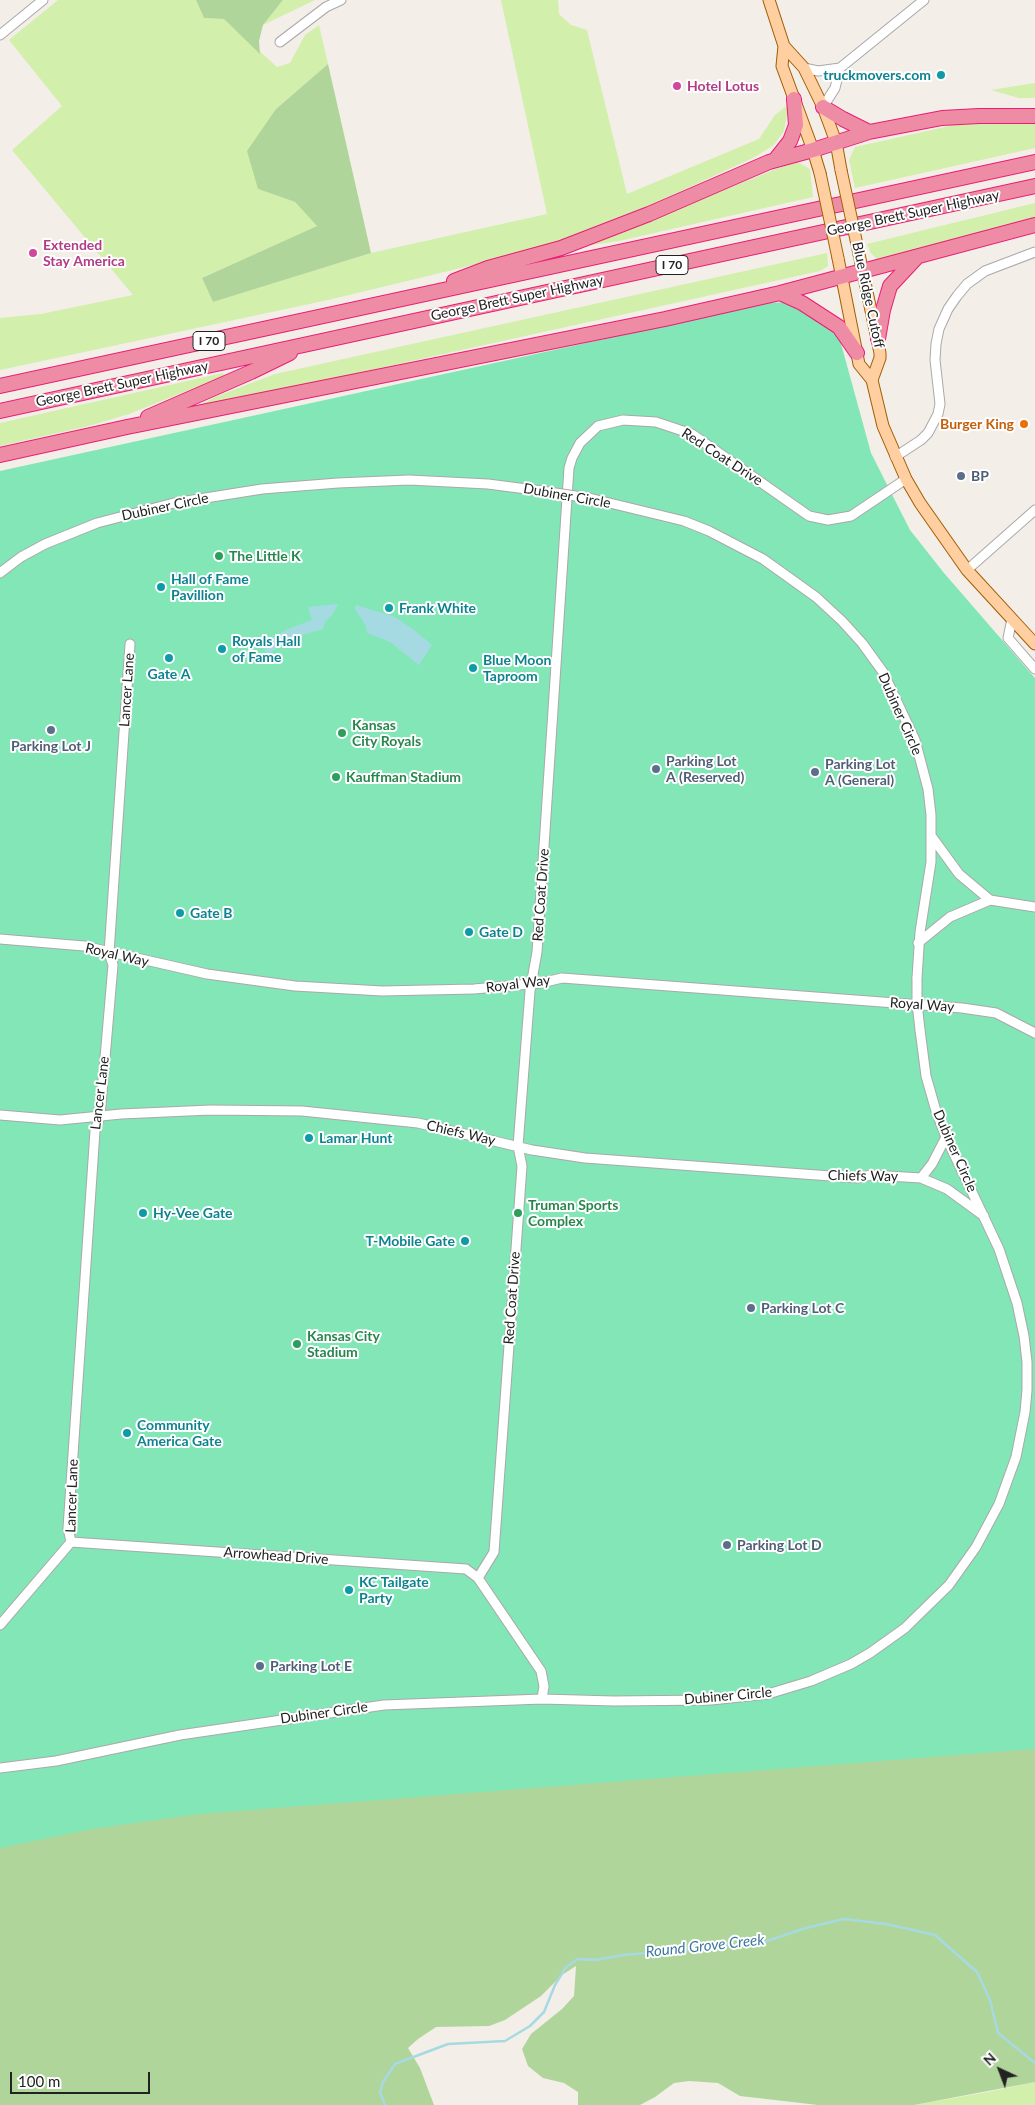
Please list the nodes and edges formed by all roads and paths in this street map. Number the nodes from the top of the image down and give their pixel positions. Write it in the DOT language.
graph roads {
  1 [pos="43,0"];
  2 [pos="341,0"];
  3 [pos="770,0"];
  4 [pos="924,0"];
  5 [pos="0,35"];
  6 [pos="280,42"];
  7 [pos="784,46"];
  8 [pos="804,68"];
  9 [pos="840,68"];
  10 [pos="794,99"];
  11 [pos="823,107"];
  12 [pos="1035,116"];
  13 [pos="869,132"];
  14 [pos="836,142"];
  15 [pos="813,150"];
  16 [pos="775,160"];
  17 [pos="1035,162"];
  18 [pos="1035,186"];
  19 [pos="1035,226"];
  20 [pos="1035,252"];
  21 [pos="917,256"];
  22 [pos="862,271"];
  23 [pos="840,276"];
  24 [pos="780,293"];
  25 [pos="418,296"];
  26 [pos="878,340"];
  27 [pos="308,343"];
  28 [pos="857,353"];
  29 [pos="872,380"];
  30 [pos="0,386"];
  31 [pos="0,411"];
  32 [pos="127,427"];
  33 [pos="0,455"];
  34 [pos="895,457"];
  35 [pos="906,478"];
  36 [pos="1035,510"];
  37 [pos="967,570"];
  38 [pos="0,573"];
  39 [pos="1012,619"];
  40 [pos="130,644"];
  41 [pos="1035,644"];
  42 [pos="1035,669"];
  43 [pos="932,837"];
  44 [pos="990,900"];
  45 [pos="1035,907"];
  46 [pos="0,939"];
  47 [pos="918,943"];
  48 [pos="109,953"];
  49 [pos="532,983"];
  50 [pos="1035,1033"];
  51 [pos="0,1115"];
  52 [pos="100,1116"];
  53 [pos="946,1137"];
  54 [pos="518,1146"];
  55 [pos="921,1178"];
  56 [pos="986,1218"];
  57 [pos="71,1542"];
  58 [pos="478,1578"];
  59 [pos="0,1625"];
  60 [pos="542,1699"];
  61 [pos="0,1768"];
  1 -- 5 [label="street"];
  2 -- 6 [label="street"];
  3 -- 7 [label="main road, Blue Ridge Cutoff"];
  4 -- 9 [label="street"];
  7 -- 8 [label="main road, Blue Ridge Cutoff"];
  7 -- 10 [label="main road, Blue Ridge Cutoff"];
  8 -- 9 [label="street"];
  8 -- 11 [label="main road, Blue Ridge Cutoff"];
  9 -- 11 [label="street"];
  10 -- 15 [label="main road, Blue Ridge Cutoff"];
  10 -- 16 [label="highway"];
  11 -- 13 [label="highway"];
  11 -- 14 [label="main road, Blue Ridge Cutoff"];
  12 -- 13 [label="highway"];
  13 -- 14 [label="highway"];
  14 -- 15 [label="highway"];
  14 -- 22 [label="main road, Blue Ridge Cutoff, bridge"];
  15 -- 16 [label="highway"];
  15 -- 23 [label="main road, Blue Ridge Cutoff, bridge"];
  16 -- 25 [label="highway"];
  17 -- 25 [label="highway, George Brett Super Highway / I 70"];
  18 -- 27 [label="highway, George Brett Super Highway / I 70"];
  19 -- 21 [label="highway"];
  20 -- 34 [label="street"];
  21 -- 22 [label="highway"];
  21 -- 26 [label="highway"];
  22 -- 23 [label="highway"];
  22 -- 26 [label="main road, Blue Ridge Cutoff"];
  23 -- 24 [label="highway"];
  23 -- 28 [label="main road, Blue Ridge Cutoff"];
  24 -- 28 [label="highway"];
  24 -- 32 [label="highway"];
  25 -- 30 [label="highway, George Brett Super Highway / I 70"];
  26 -- 29 [label="main road, Blue Ridge Cutoff"];
  27 -- 31 [label="highway, George Brett Super Highway / I 70"];
  27 -- 32 [label="highway"];
  28 -- 29 [label="main road, Blue Ridge Cutoff"];
  29 -- 34 [label="main road, Blue Ridge Cutoff"];
  32 -- 33 [label="highway"];
  34 -- 35 [label="main road, Blue Ridge Cutoff"];
  35 -- 37 [label="main road, Blue Ridge Cutoff"];
  35 -- 49 [label="street, Red Coat Drive"];
  36 -- 37 [label="street"];
  37 -- 39 [label="main road, Blue Ridge Cutoff"];
  38 -- 43 [label="street, Dubiner Circle, bridge"];
  39 -- 41 [label="main road, Blue Ridge Cutoff"];
  39 -- 42 [label="street"];
  40 -- 48 [label="street, Lancer Lane"];
  43 -- 44 [label="street"];
  43 -- 47 [label="street, Dubiner Circle"];
  44 -- 45 [label="street"];
  44 -- 47 [label="street"];
  46 -- 48 [label="street, Royal Way"];
  47 -- 53 [label="street, Dubiner Circle, bridge"];
  48 -- 49 [label="street, Royal Way"];
  48 -- 52 [label="street, Lancer Lane"];
  49 -- 50 [label="street, Royal Way"];
  49 -- 54 [label="street, Red Coat Drive"];
  51 -- 52 [label="street, Chiefs Way"];
  52 -- 54 [label="street, Chiefs Way"];
  52 -- 57 [label="street, Lancer Lane"];
  53 -- 55 [label="street"];
  53 -- 56 [label="street, Dubiner Circle"];
  54 -- 55 [label="street, Chiefs Way"];
  54 -- 58 [label="street, Red Coat Drive"];
  55 -- 56 [label="street, Chiefs Way"];
  56 -- 60 [label="street, Dubiner Circle"];
  57 -- 58 [label="street, Arrowhead Drive"];
  57 -- 59 [label="street"];
  58 -- 60 [label="street"];
  60 -- 61 [label="street, Dubiner Circle"];
}
